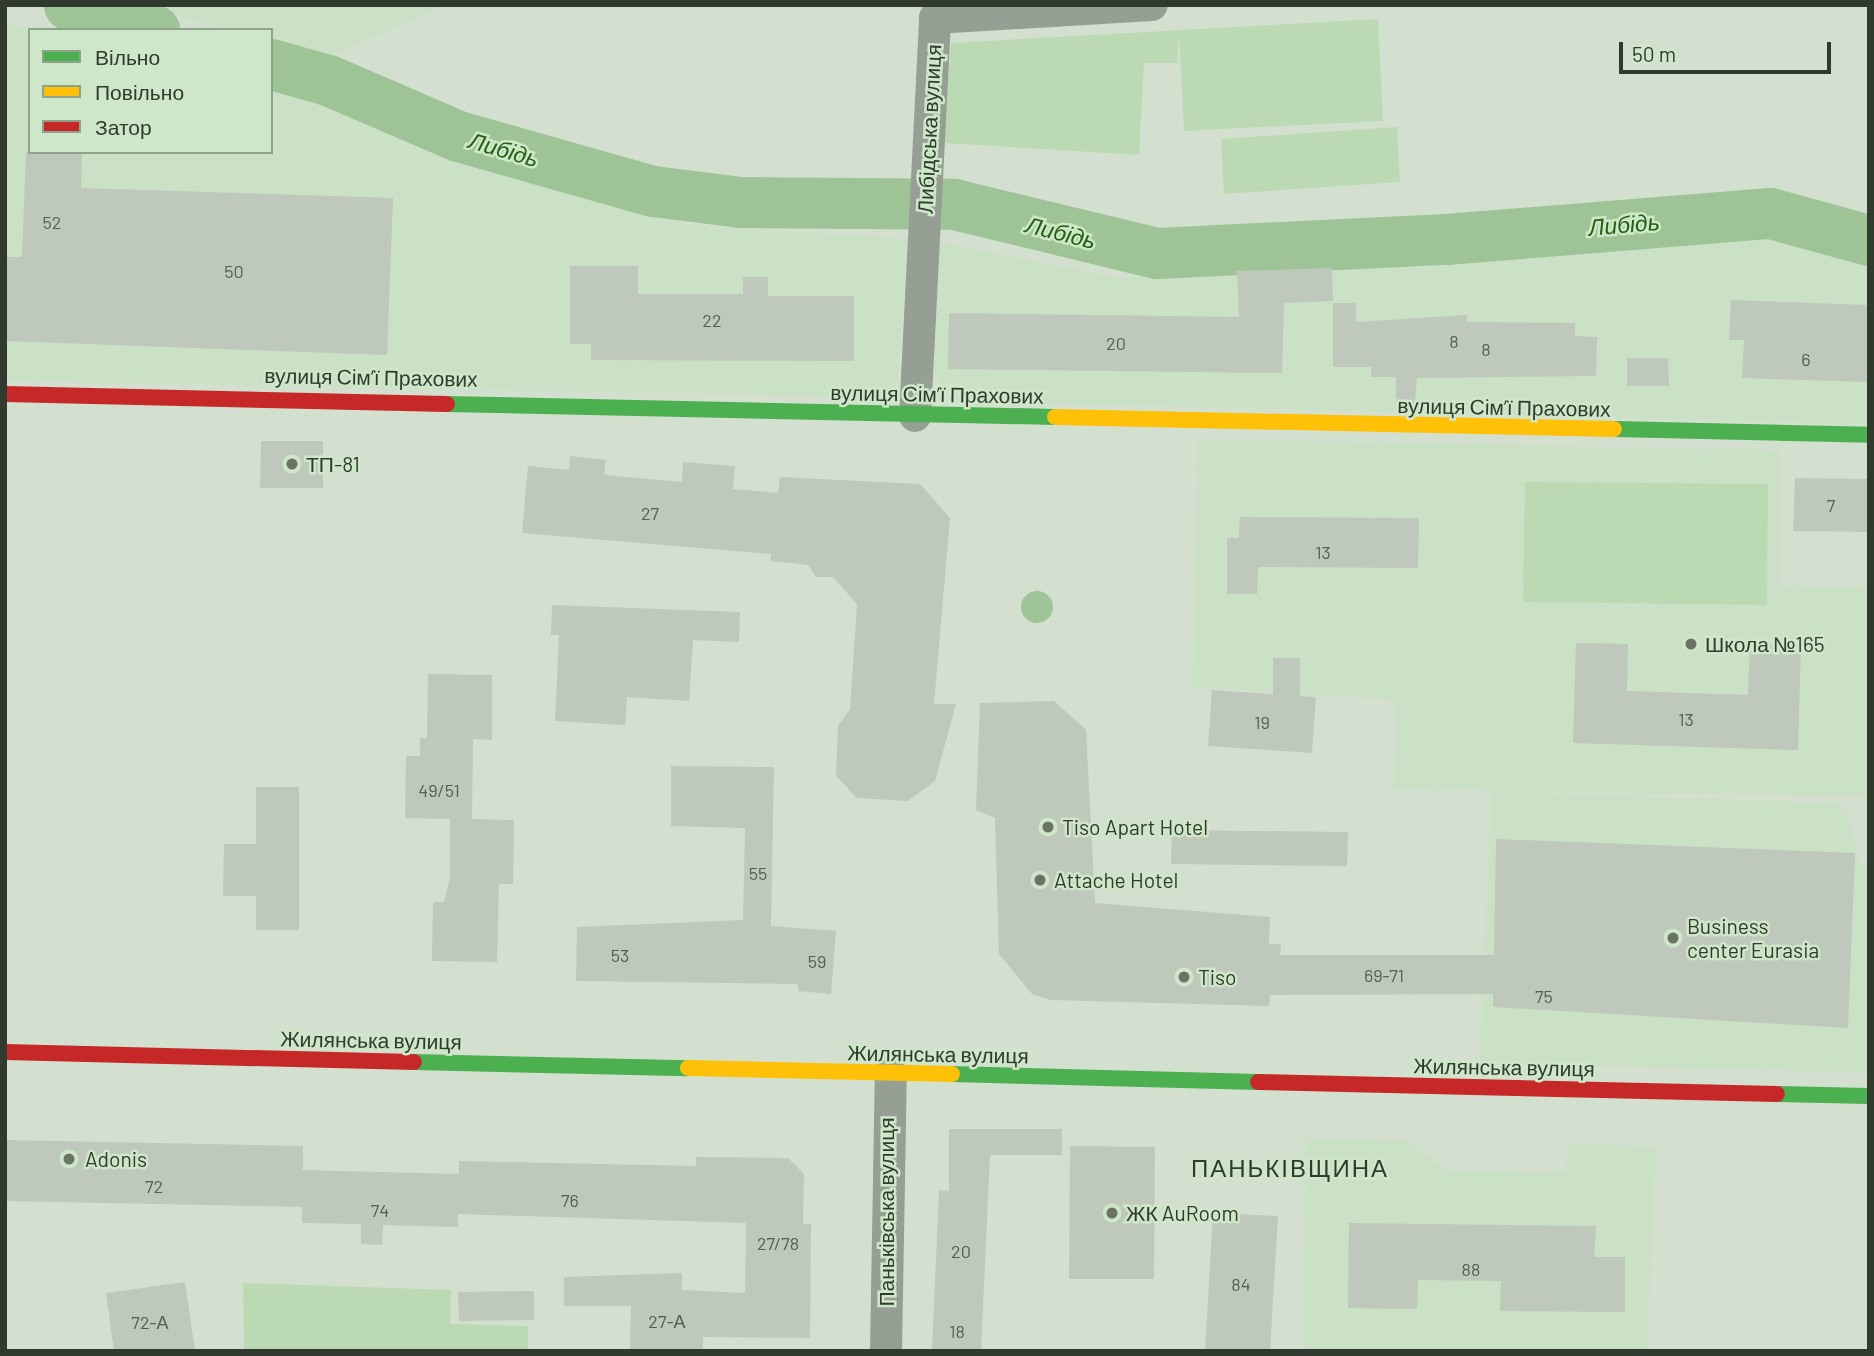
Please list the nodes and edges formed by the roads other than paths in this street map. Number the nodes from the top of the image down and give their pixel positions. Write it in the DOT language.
graph roads {
  1 [pos="1152,5"];
  2 [pos="5,394"];
  3 [pos="915,415"];
  4 [pos="1869,435"];
  5 [pos="5,1052"];
  6 [pos="891,1073"];
  7 [pos="1869,1096"];
  8 [pos="886,1351"];
  1 -- 3 [label="street, Либідська вулиця"];
  2 -- 3 [label="street, вулиця Сімʼї Прахових"];
  3 -- 4 [label="street, вулиця Сімʼї Прахових"];
  5 -- 6 [label="street, Жилянська вулиця"];
  6 -- 7 [label="street, Жилянська вулиця"];
  6 -- 8 [label="street, Паньківська вулиця"];
}
